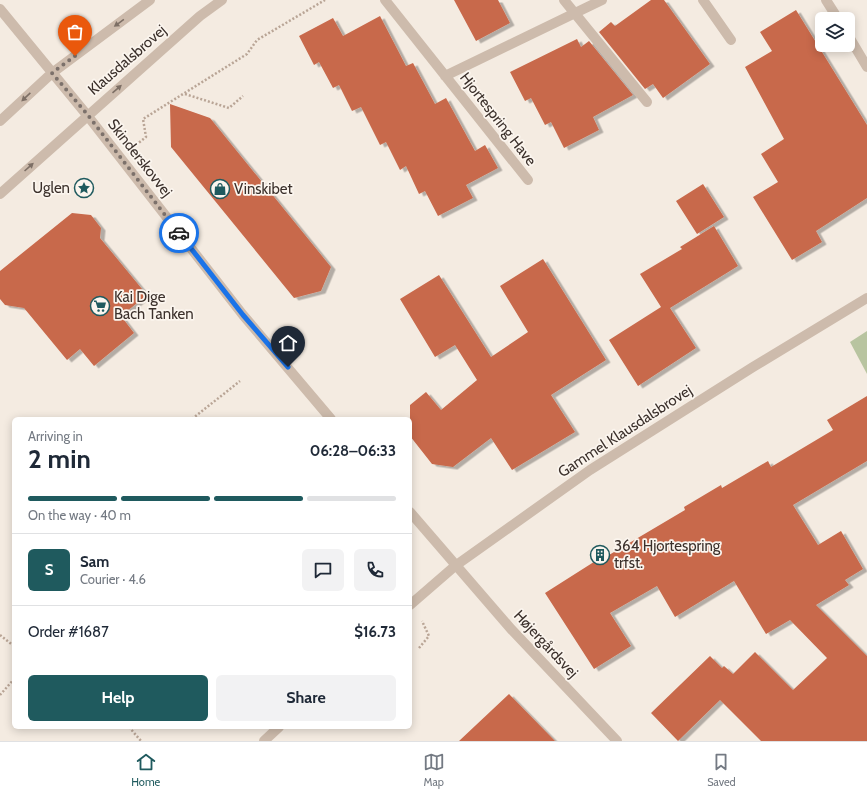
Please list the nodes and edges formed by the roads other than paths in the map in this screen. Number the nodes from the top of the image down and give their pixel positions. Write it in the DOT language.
graph roads {
  1 [pos="150,0"];
  2 [pos="222,0"];
  3 [pos="385,0"];
  4 [pos="564,0"];
  5 [pos="602,0"];
  6 [pos="703,0"];
  7 [pos="826,0"];
  8 [pos="0,9"];
  9 [pos="834,12"];
  10 [pos="574,13"];
  11 [pos="731,40"];
  12 [pos="855,47"];
  13 [pos="867,67"];
  14 [pos="52,73"];
  15 [pos="445,76"];
  16 [pos="647,102"];
  17 [pos="87,114"];
  18 [pos="0,121"];
  19 [pos="528,180"];
  20 [pos="0,194"];
  21 [pos="867,298"];
  22 [pos="329,417"];
  23 [pos="412,514"];
  24 [pos="455,566"];
  25 [pos="412,603"];
  26 [pos="277,729"];
  27 [pos="264,741"];
  28 [pos="617,741"];
  1 -- 14 [label="street, Klausdalsbrovej, one-way"];
  17 -- 2 [label="street, Klausdalsbrovej, one-way"];
  3 -- 15 [label="street, Hjortespring Have"];
  4 -- 10 [label="street"];
  5 -- 10 [label="street, Hjortespring Have"];
  6 -- 11 [label="street"];
  7 -- 9 [label="street"];
  8 -- 14 [label="street, Skinderskovvej"];
  10 -- 15 [label="street, Hjortespring Have"];
  10 -- 16 [label="street"];
  12 -- 13 [label="street"];
  14 -- 17 [label="street, Skinderskovvej"];
  14 -- 18 [label="street, Klausdalsbrovej, one-way"];
  15 -- 19 [label="street, Hjortespring Have"];
  20 -- 17 [label="street, Klausdalsbrovej, one-way"];
  17 -- 22 [label="street, Skinderskovvej"];
  21 -- 24 [label="street, Gammel Klausdalsbrovej"];
  23 -- 24 [label="street"];
  24 -- 25 [label="street, Gammel Klausdalsbrovej"];
  24 -- 28 [label="street, Højergårdsvej"];
  26 -- 27 [label="street"];
}
